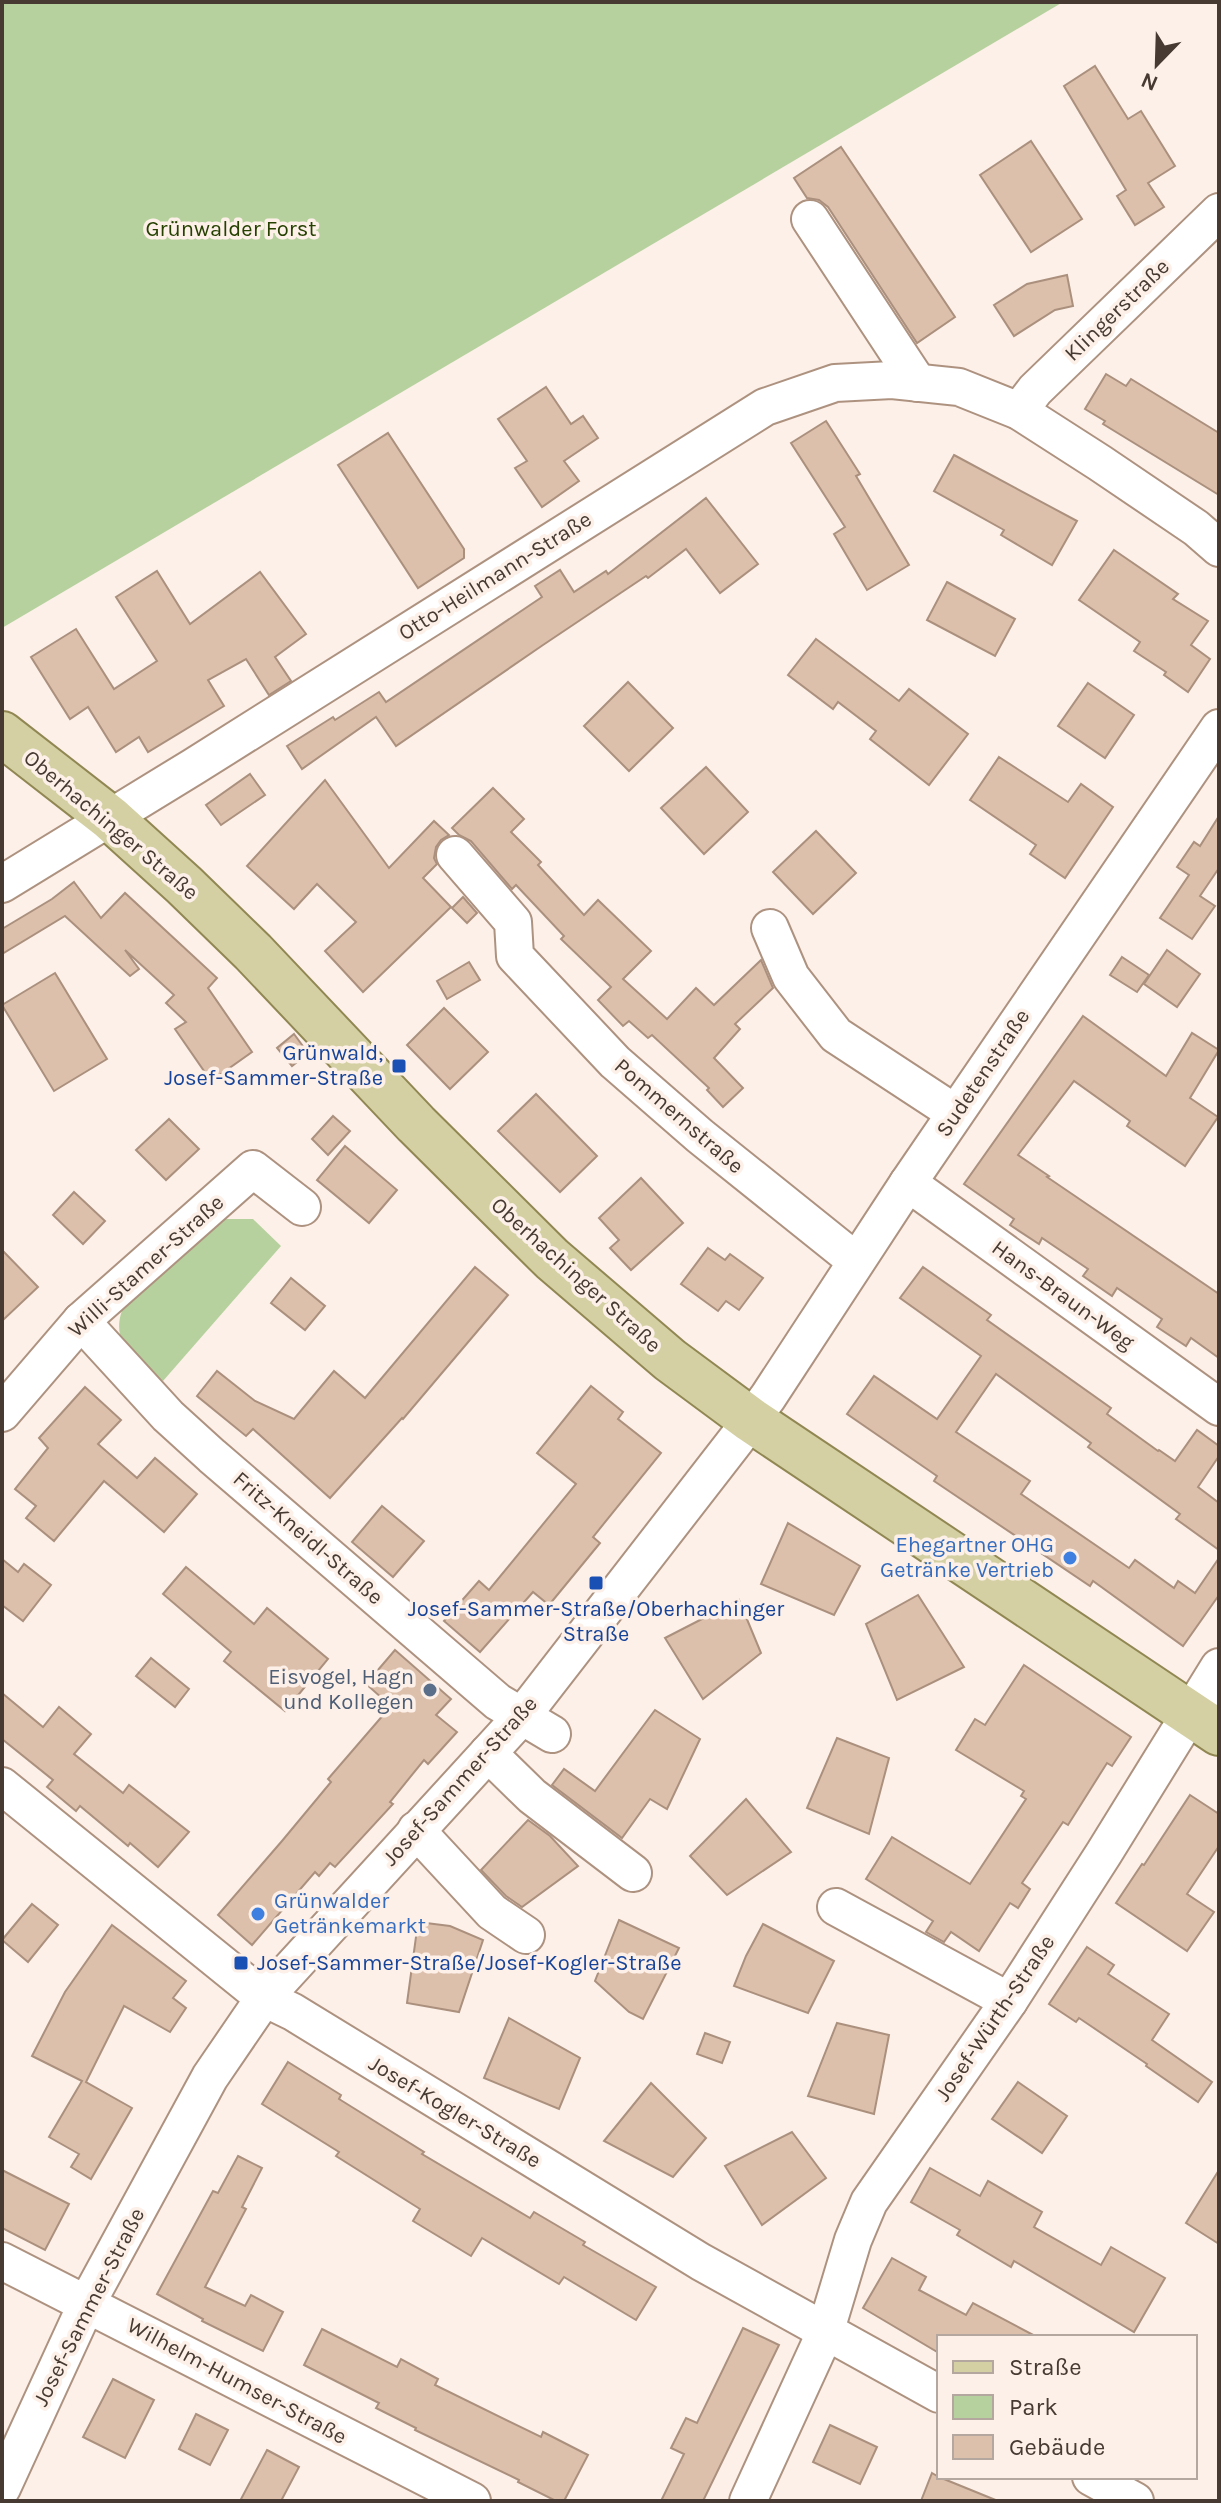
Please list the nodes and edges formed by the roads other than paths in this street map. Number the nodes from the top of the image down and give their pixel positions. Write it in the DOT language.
graph roads {
  1 [pos="1219,212"];
  2 [pos="810,219"];
  3 [pos="918,383"];
  4 [pos="1019,411"];
  5 [pos="1219,548"];
  6 [pos="1219,728"];
  7 [pos="2,734"];
  8 [pos="110,818"];
  9 [pos="455,855"];
  10 [pos="2,884"];
  11 [pos="770,928"];
  12 [pos="955,1113"];
  13 [pos="908,1183"];
  14 [pos="302,1207"];
  15 [pos="856,1261"];
  16 [pos="81,1321"];
  17 [pos="1219,1407"];
  18 [pos="2,1413"];
  19 [pos="751,1420"];
  20 [pos="1219,1667"];
  21 [pos="1205,1723"];
  22 [pos="537,1725"];
  23 [pos="488,1753"];
  24 [pos="2,1786"];
  25 [pos="416,1830"];
  26 [pos="633,1873"];
  27 [pos="836,1907"];
  28 [pos="526,1935"];
  29 [pos="264,1998"];
  30 [pos="1009,2001"];
  31 [pos="2,2261"];
  32 [pos="87,2303"];
  33 [pos="825,2333"];
  34 [pos="937,2393"];
  35 [pos="1095,2479"];
  36 [pos="2,2488"];
  37 [pos="472,2501"];
  38 [pos="748,2501"];
  39 [pos="1135,2501"];
  1 -- 4 [label="street, Klingerstraße"];
  2 -- 3 [label="street"];
  3 -- 4 [label="street, Otto-Heilmann-Straße"];
  3 -- 8 [label="street, Otto-Heilmann-Straße"];
  4 -- 5 [label="street, Otto-Heilmann-Straße"];
  6 -- 12 [label="street, Sudetenstraße"];
  7 -- 8 [label="main road, Oberhachinger Straße"];
  8 -- 10 [label="street, Otto-Heilmann-Straße"];
  8 -- 19 [label="main road, Oberhachinger Straße"];
  9 -- 15 [label="street, Pommernstraße"];
  11 -- 12 [label="street"];
  12 -- 13 [label="street, Sudetenstraße"];
  13 -- 15 [label="street, Sudetenstraße"];
  13 -- 17 [label="street, Hans-Braun-Weg"];
  14 -- 16 [label="street, Willi-Stamer-Straße"];
  15 -- 19 [label="street, Sudetenstraße"];
  16 -- 18 [label="street, Willi-Stamer-Straße"];
  16 -- 22 [label="street, Fritz-Kneidl-Straße"];
  19 -- 21 [label="main road, Oberhachinger Straße"];
  19 -- 22 [label="street, Josef-Sammer-Straße"];
  20 -- 21 [label="street, Josef-Würth-Straße"];
  21 -- 30 [label="street, Josef-Würth-Straße"];
  22 -- 23 [label="street, Josef-Sammer-Straße"];
  23 -- 25 [label="street, Josef-Sammer-Straße"];
  23 -- 26 [label="street"];
  24 -- 29 [label="street, Josef-Kogler-Straße"];
  25 -- 28 [label="street"];
  25 -- 29 [label="street, Josef-Sammer-Straße"];
  27 -- 30 [label="street"];
  29 -- 32 [label="street, Josef-Sammer-Straße"];
  29 -- 33 [label="street, Josef-Kogler-Straße"];
  30 -- 33 [label="street, Josef-Würth-Straße"];
  31 -- 32 [label="street, Wilhelm-Humser-Straße"];
  32 -- 36 [label="street, Josef-Sammer-Straße"];
  32 -- 37 [label="street, Wilhelm-Humser-Straße"];
  33 -- 34 [label="street, Josef-Kogler-Straße"];
  33 -- 38 [label="street, Josef-Würth-Straße"];
  35 -- 39 [label="street"];
}
